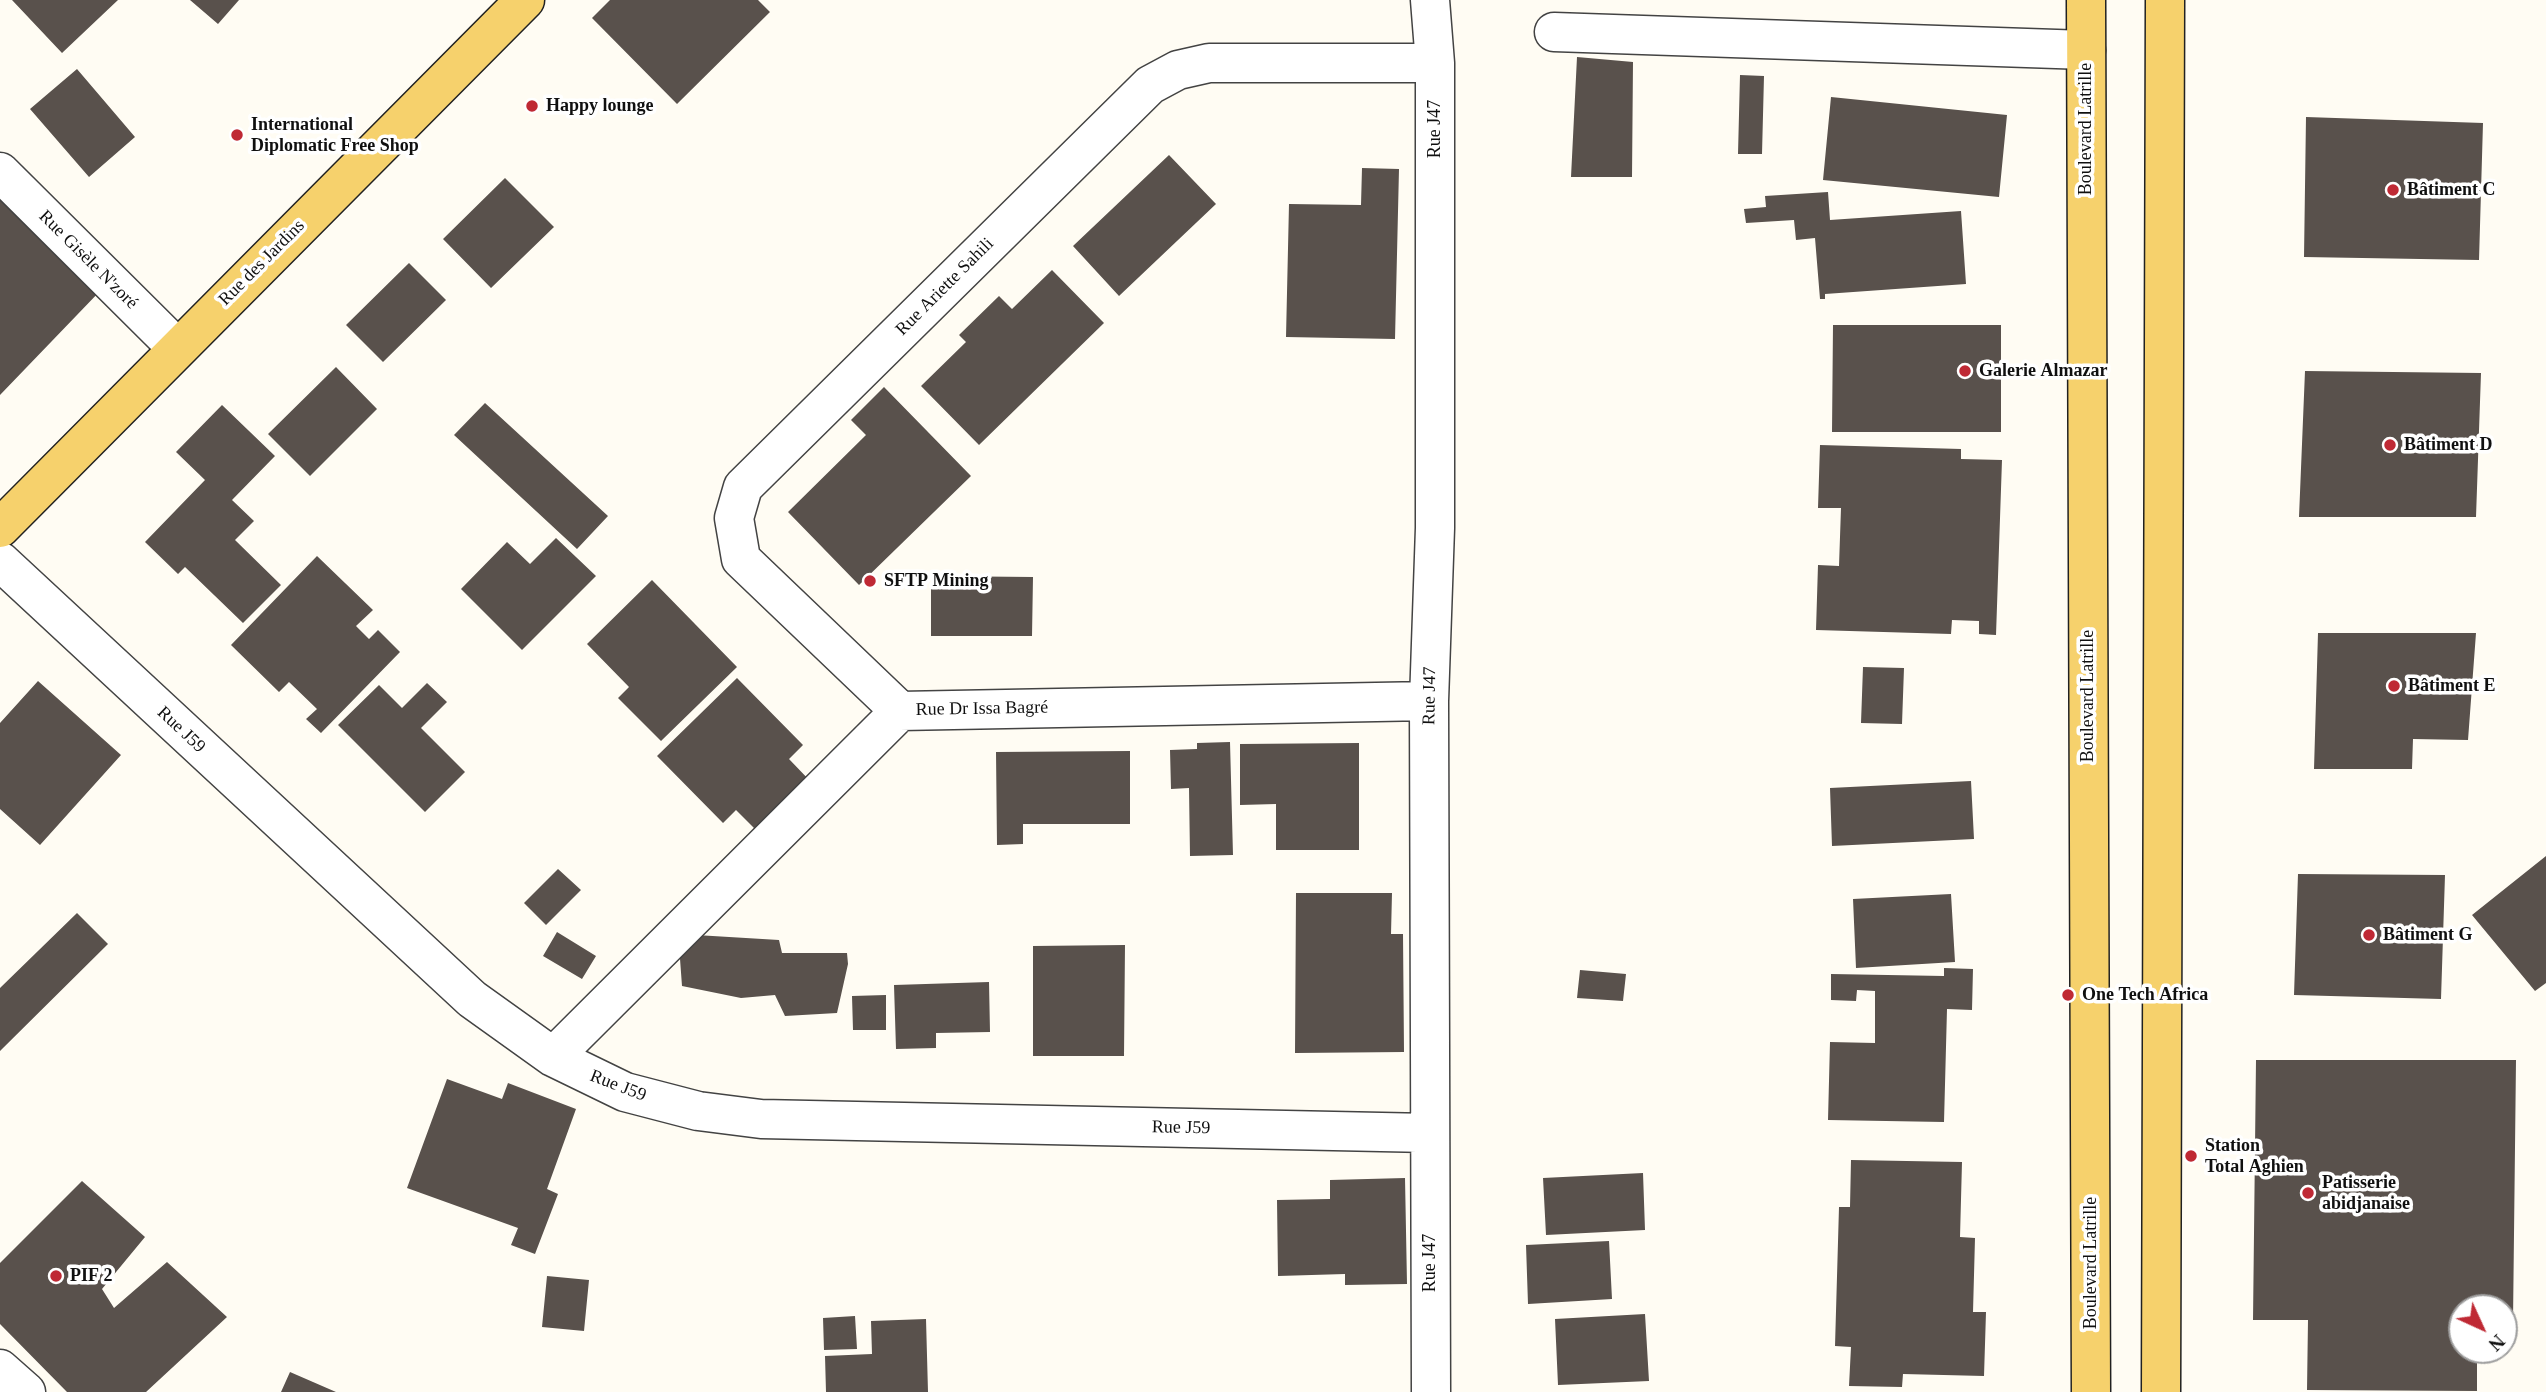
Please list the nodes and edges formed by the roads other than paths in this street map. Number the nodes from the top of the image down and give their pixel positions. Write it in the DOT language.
graph roads {
  1 [pos="525,0"];
  2 [pos="1430,0"];
  3 [pos="2085,0"];
  4 [pos="2165,0"];
  5 [pos="1554,32"];
  6 [pos="2086,50"];
  7 [pos="1435,64"];
  8 [pos="0,172"];
  9 [pos="177,348"];
  10 [pos="0,528"];
  11 [pos="0,561"];
  12 [pos="1429,701"];
  13 [pos="900,711"];
  14 [pos="553,1058"];
  15 [pos="1429,1133"];
  16 [pos="0,1370"];
  17 [pos="26,1392"];
  18 [pos="1431,1392"];
  19 [pos="2091,1392"];
  20 [pos="2161,1392"];
  1 -- 9 [label="main road, Rue des Jardins"];
  2 -- 7 [label="street, Rue J47"];
  3 -- 6 [label="main road, Boulevard Latrille"];
  4 -- 20 [label="main road"];
  5 -- 6 [label="street"];
  6 -- 19 [label="main road, Boulevard Latrille"];
  7 -- 12 [label="street, Rue J47"];
  7 -- 13 [label="street, Rue Ariette Sahili"];
  8 -- 9 [label="street, Rue Gisèle N'zoré"];
  9 -- 10 [label="main road, Rue des Jardins"];
  11 -- 14 [label="street, Rue J59"];
  12 -- 13 [label="street, Rue Dr Issa Bagré"];
  12 -- 15 [label="street, Rue J47"];
  13 -- 14 [label="street, Rue Dr Issa Bagré"];
  14 -- 15 [label="street, Rue J59"];
  15 -- 18 [label="street, Rue J47"];
  16 -- 17 [label="street"];
}
